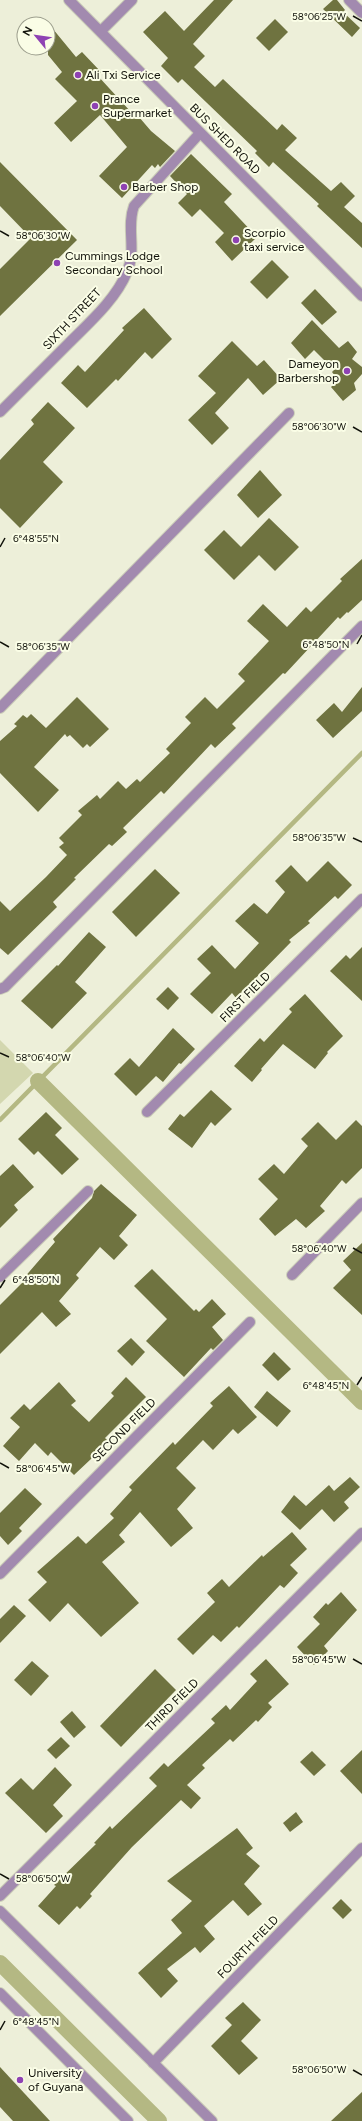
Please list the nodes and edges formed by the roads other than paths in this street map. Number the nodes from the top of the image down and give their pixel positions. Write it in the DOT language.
graph roads {
  1 [pos="69,0"];
  2 [pos="132,0"];
  3 [pos="349,0"];
  4 [pos="362,13"];
  5 [pos="101,31"];
  6 [pos="200,133"];
  7 [pos="362,296"];
  8 [pos="0,412"];
  9 [pos="289,413"];
  10 [pos="362,626"];
  11 [pos="0,708"];
  12 [pos="362,900"];
  13 [pos="0,989"];
  14 [pos="147,1112"];
  15 [pos="88,1191"];
  16 [pos="362,1203"];
  17 [pos="292,1275"];
  18 [pos="0,1277"];
  19 [pos="250,1322"];
  20 [pos="362,1533"];
  21 [pos="0,1574"];
  22 [pos="362,1848"];
  23 [pos="0,1896"];
  24 [pos="0,1911"];
  25 [pos="0,1993"];
  26 [pos="153,2063"];
  27 [pos="128,2121"];
  28 [pos="212,2121"];
  1 -- 5 [label="street, BUS SHED ROAD"];
  2 -- 5 [label="street"];
  3 -- 4 [label="street"];
  5 -- 6 [label="street, BUS SHED ROAD"];
  6 -- 7 [label="street, BUS SHED ROAD"];
  6 -- 8 [label="street, SIXTH STREET"];
  9 -- 11 [label="street"];
  10 -- 13 [label="street"];
  12 -- 14 [label="street, FIRST FIELD"];
  15 -- 18 [label="street"];
  16 -- 17 [label="street"];
  19 -- 21 [label="street, SECOND FIELD"];
  20 -- 23 [label="street, THIRD FIELD"];
  22 -- 26 [label="street, FOURTH FIELD"];
  24 -- 26 [label="street"];
  25 -- 27 [label="street"];
  26 -- 28 [label="street"];
}
